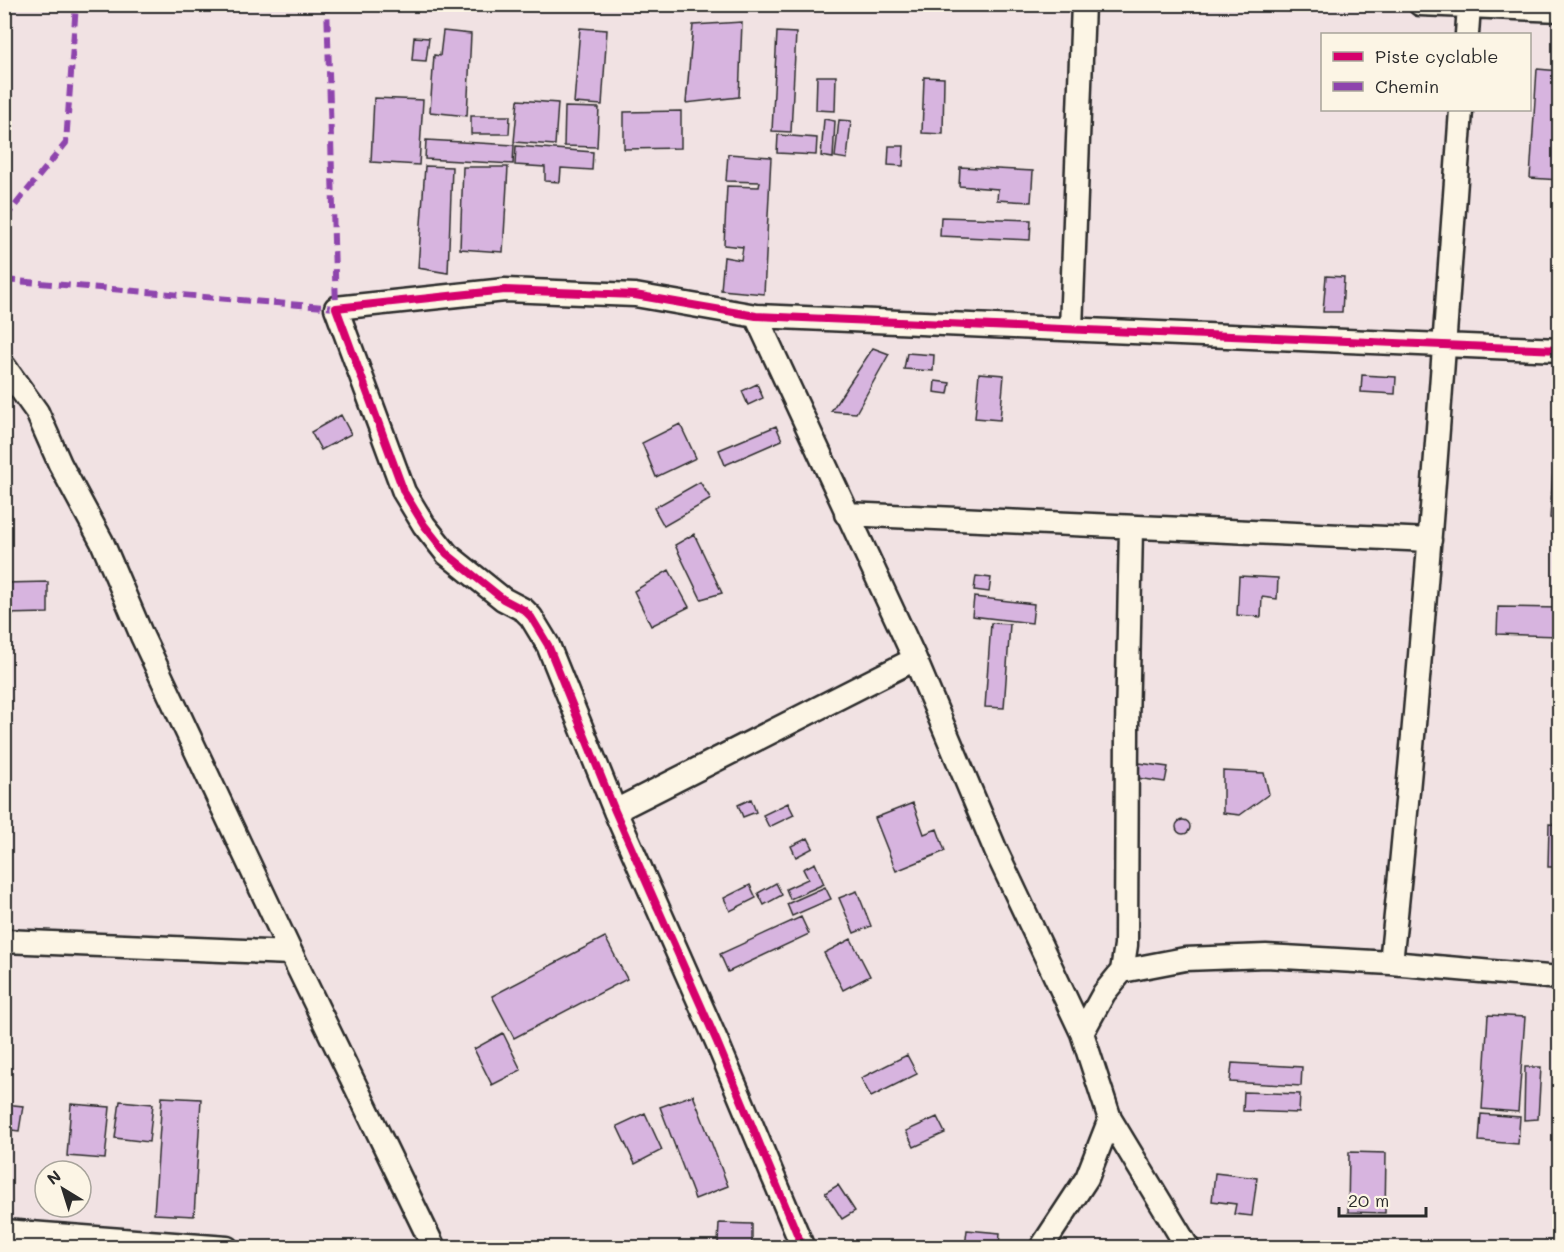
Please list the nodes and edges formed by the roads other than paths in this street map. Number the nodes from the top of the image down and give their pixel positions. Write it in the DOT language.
graph roads {
  1 [pos="1083,4"];
  2 [pos="1420,4"];
  3 [pos="1469,6"];
  4 [pos="1560,10"];
  5 [pos="1467,33"];
  6 [pos="1461,111"];
  7 [pos="756,316"];
  8 [pos="1071,329"];
  9 [pos="1445,345"];
  10 [pos="1560,350"];
  11 [pos="4,366"];
  12 [pos="846,514"];
  13 [pos="1131,528"];
  14 [pos="1430,540"];
  15 [pos="915,659"];
  16 [pos="615,811"];
  17 [pos="4,941"];
  18 [pos="291,953"];
  19 [pos="1391,963"];
  20 [pos="1122,971"];
  21 [pos="1560,978"];
  22 [pos="1082,1033"];
  23 [pos="1110,1119"];
  24 [pos="4,1231"];
  25 [pos="227,1248"];
  26 [pos="434,1248"];
  27 [pos="803,1248"];
  28 [pos="1041,1248"];
  29 [pos="1188,1248"];
  1 -- 8 [label="street"];
  2 -- 3 [label="street"];
  3 -- 4 [label="street"];
  3 -- 5 [label="street"];
  6 -- 9 [label="street"];
  7 -- 8 [label="street"];
  7 -- 12 [label="street"];
  7 -- 16 [label="street"];
  8 -- 9 [label="street"];
  9 -- 10 [label="street"];
  9 -- 14 [label="street"];
  11 -- 18 [label="street"];
  12 -- 13 [label="street"];
  12 -- 15 [label="street"];
  13 -- 14 [label="street"];
  13 -- 20 [label="street"];
  14 -- 19 [label="street"];
  15 -- 16 [label="street"];
  15 -- 22 [label="street"];
  16 -- 27 [label="street"];
  17 -- 18 [label="street"];
  18 -- 26 [label="street"];
  19 -- 20 [label="street"];
  19 -- 21 [label="street"];
  20 -- 22 [label="street"];
  22 -- 23 [label="street"];
  23 -- 28 [label="street"];
  23 -- 29 [label="street"];
  24 -- 25 [label="street"];
}
